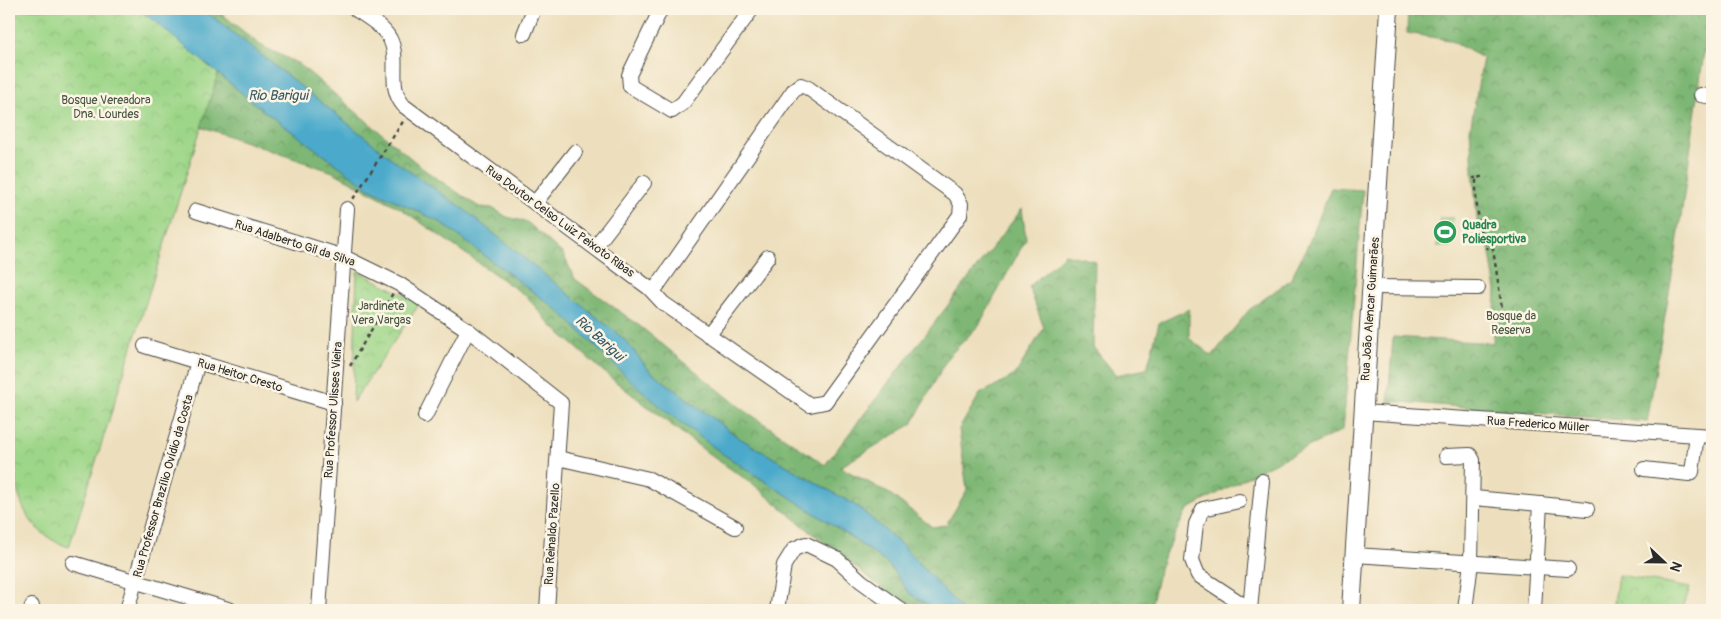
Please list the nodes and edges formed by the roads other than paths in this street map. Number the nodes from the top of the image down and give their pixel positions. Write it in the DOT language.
graph roads {
  1 [pos="355,9"];
  2 [pos="534,9"];
  3 [pos="660,9"];
  4 [pos="752,9"];
  5 [pos="1388,9"];
  6 [pos="524,34"];
  7 [pos="575,152"];
  8 [pos="644,183"];
  9 [pos="535,203"];
  10 [pos="347,209"];
  11 [pos="196,210"];
  12 [pos="595,247"];
  13 [pos="344,257"];
  14 [pos="768,257"];
  15 [pos="1371,286"];
  16 [pos="1478,288"];
  17 [pos="653,292"];
  18 [pos="468,330"];
  19 [pos="708,335"];
  20 [pos="145,346"];
  21 [pos="198,362"];
  22 [pos="334,403"];
  23 [pos="562,403"];
  24 [pos="1363,412"];
  25 [pos="425,416"];
  26 [pos="1697,435"];
  27 [pos="1712,436"];
  28 [pos="1446,456"];
  29 [pos="558,458"];
  30 [pos="1644,469"];
  31 [pos="1262,481"];
  32 [pos="1474,498"];
  33 [pos="1239,501"];
  34 [pos="1540,504"];
  35 [pos="1587,509"];
  36 [pos="735,527"];
  37 [pos="1355,555"];
  38 [pos="73,563"];
  39 [pos="1470,563"];
  40 [pos="1537,567"];
  41 [pos="1568,569"];
  42 [pos="136,582"];
  43 [pos="127,610"];
  44 [pos="231,610"];
  45 [pos="319,610"];
  46 [pos="547,610"];
  47 [pos="777,610"];
  48 [pos="901,610"];
  49 [pos="1250,610"];
  50 [pos="1351,610"];
  51 [pos="1466,610"];
  52 [pos="1534,610"];
  1 -- 9 [label="street, Rua Doutor Celso Luiz Peixoto Ribas"];
  2 -- 6 [label="street"];
  3 -- 4 [label="street"];
  5 -- 15 [label="main road, Rua João Alencar Guimarães"];
  7 -- 9 [label="street"];
  8 -- 12 [label="street"];
  9 -- 12 [label="street, Rua Doutor Celso Luiz Peixoto Ribas"];
  10 -- 13 [label="street, Rua Professor Ulisses Vieira"];
  11 -- 13 [label="street, Rua Adalberto Gil da Silva"];
  12 -- 17 [label="street, Rua Doutor Celso Luiz Peixoto Ribas"];
  13 -- 18 [label="street, Rua Adalberto Gil da Silva"];
  13 -- 22 [label="street, Rua Professor Ulisses Vieira"];
  14 -- 19 [label="street"];
  15 -- 16 [label="street"];
  15 -- 24 [label="main road, Rua João Alencar Guimarães"];
  17 -- 19 [label="street, Rua Doutor Celso Luiz Peixoto Ribas"];
  17 -- 19 [label="street, Rua Doutor Celso Luiz Peixoto Ribas"];
  18 -- 23 [label="street, Rua Adalberto Gil da Silva"];
  18 -- 25 [label="street"];
  20 -- 21 [label="street, Rua Heitor Cresto"];
  21 -- 22 [label="street, Rua Heitor Cresto"];
  21 -- 42 [label="street, Rua Professor Brazílio Ovídio da Costa"];
  22 -- 45 [label="street, Rua Professor Ulisses Vieira"];
  23 -- 29 [label="street, Rua Reinaldo Pazello"];
  24 -- 26 [label="street, Rua Frederico Müller"];
  24 -- 37 [label="main road, Rua João Alencar Guimarães"];
  26 -- 27 [label="street, Rua Frederico Müller"];
  26 -- 30 [label="street"];
  28 -- 32 [label="street"];
  29 -- 36 [label="street"];
  29 -- 46 [label="street, Rua Reinaldo Pazello"];
  31 -- 49 [label="street"];
  32 -- 34 [label="street"];
  32 -- 39 [label="street"];
  33 -- 49 [label="street"];
  34 -- 35 [label="street"];
  34 -- 40 [label="street"];
  37 -- 39 [label="street"];
  37 -- 50 [label="main road, Rua João Alencar Guimarães"];
  38 -- 42 [label="street"];
  39 -- 40 [label="street"];
  39 -- 51 [label="street"];
  40 -- 41 [label="street"];
  40 -- 52 [label="street"];
  42 -- 43 [label="street, Rua Professor Brazílio Ovídio da Costa"];
  42 -- 44 [label="street"];
  47 -- 48 [label="street"];
}
